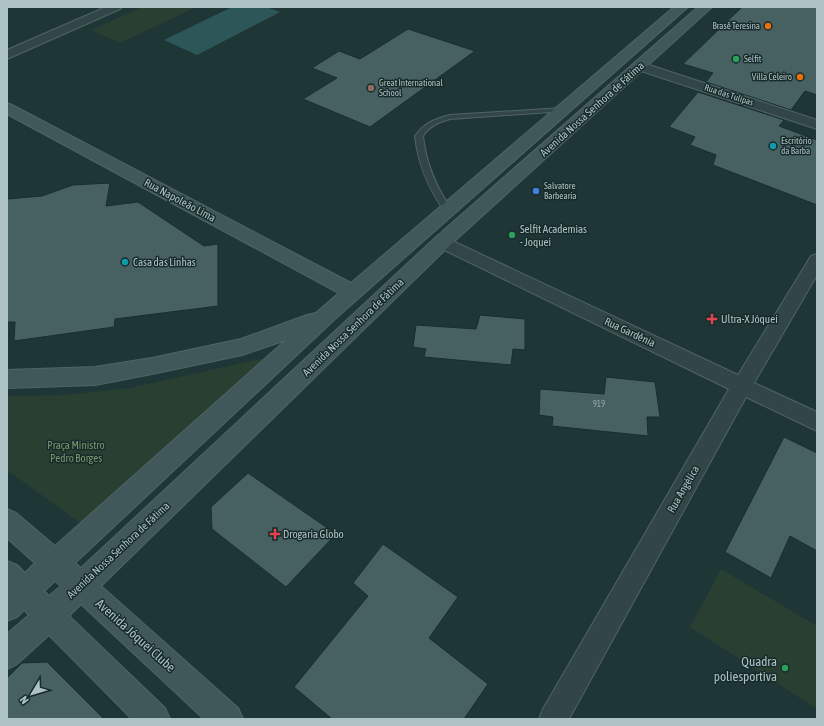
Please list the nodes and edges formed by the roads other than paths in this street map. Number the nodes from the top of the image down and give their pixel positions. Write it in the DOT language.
graph roads {
  1 [pos="682,7"];
  2 [pos="706,7"];
  3 [pos="108,8"];
  4 [pos="7,55"];
  5 [pos="640,66"];
  6 [pos="7,108"];
  7 [pos="563,110"];
  8 [pos="817,125"];
  9 [pos="448,210"];
  10 [pos="442,242"];
  11 [pos="817,260"];
  12 [pos="353,292"];
  13 [pos="328,314"];
  14 [pos="7,379"];
  15 [pos="742,385"];
  16 [pos="817,422"];
  17 [pos="7,521"];
  18 [pos="55,564"];
  19 [pos="81,586"];
  20 [pos="13,591"];
  21 [pos="49,616"];
  22 [pos="7,654"];
  23 [pos="154,719"];
  24 [pos="227,719"];
  25 [pos="553,719"];
  1 -- 7 [label="main road, Avenida Nossa Senhora de Fátima"];
  2 -- 5 [label="main road, Avenida Nossa Senhora de Fátima"];
  3 -- 4 [label="street"];
  5 -- 8 [label="street, Rua das Tulipas"];
  5 -- 10 [label="main road, Avenida Nossa Senhora de Fátima"];
  6 -- 12 [label="main road, Rua Napoleão Lima"];
  7 -- 9 [label="main road, Avenida Nossa Senhora de Fátima"];
  7 -- 9 [label="lane"];
  9 -- 12 [label="main road, Avenida Nossa Senhora de Fátima"];
  10 -- 15 [label="street, Rua Gardênia"];
  10 -- 19 [label="main road, Avenida Nossa Senhora de Fátima"];
  11 -- 15 [label="street, Rua Angélica"];
  12 -- 13 [label="main road, Avenida Nossa Senhora de Fátima"];
  13 -- 14 [label="main road"];
  13 -- 18 [label="main road, Avenida Nossa Senhora de Fátima"];
  15 -- 16 [label="street, Rua Gardênia"];
  15 -- 25 [label="street, Rua Angélica"];
  17 -- 18 [label="main road, Avenida Jóquei Clube"];
  18 -- 19 [label="main road, Avenida Jóquei Clube"];
  18 -- 20 [label="main road, Avenida Nossa Senhora de Fátima"];
  19 -- 21 [label="main road, Avenida Nossa Senhora de Fátima"];
  19 -- 24 [label="main road, Avenida Jóquei Clube"];
  20 -- 21 [label="main road"];
  21 -- 22 [label="main road, Avenida Nossa Senhora de Fátima"];
  21 -- 23 [label="main road"];
}
